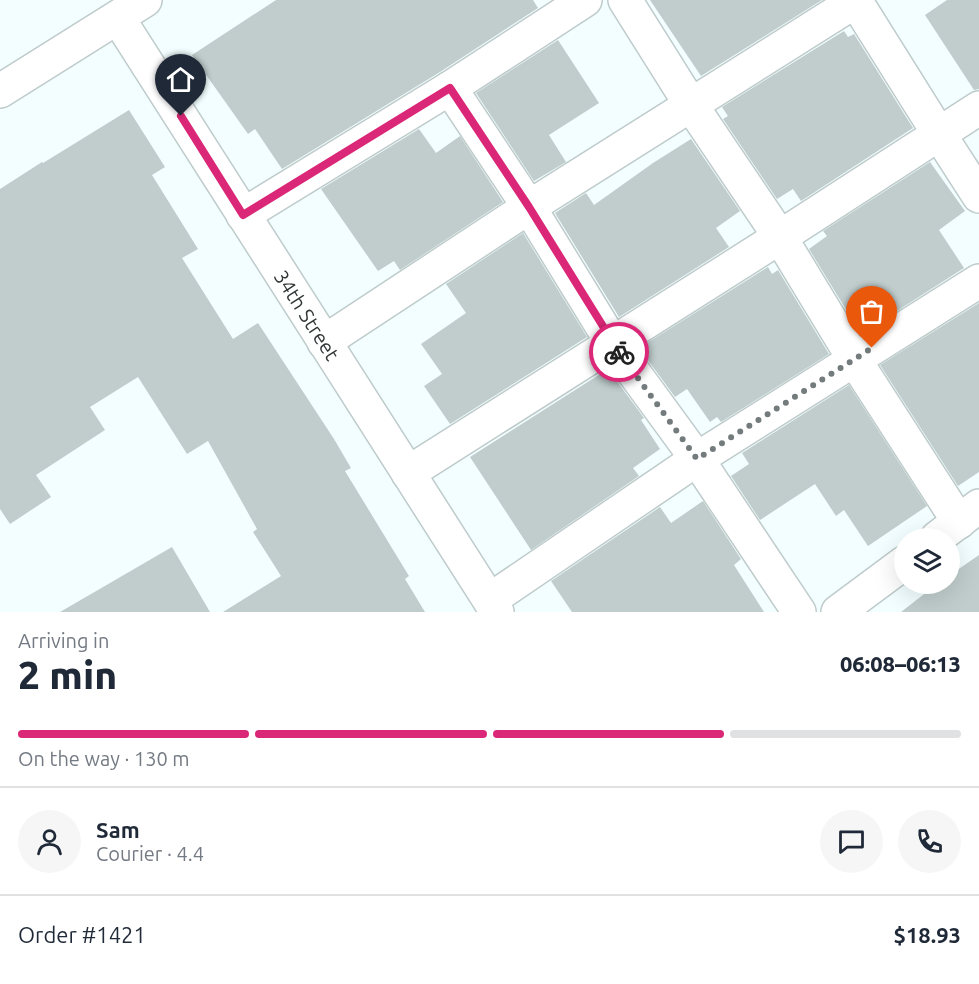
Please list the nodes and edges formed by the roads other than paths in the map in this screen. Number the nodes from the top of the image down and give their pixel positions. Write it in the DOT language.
graph roads {
  1 [pos="145,0"];
  2 [pos="585,0"];
  3 [pos="626,0"];
  4 [pos="856,0"];
  5 [pos="118,18"];
  6 [pos="450,88"];
  7 [pos="0,91"];
  8 [pos="692,105"];
  9 [pos="979,108"];
  10 [pos="939,134"];
  11 [pos="979,196"];
  12 [pos="529,207"];
  13 [pos="243,215"];
  14 [pos="780,237"];
  15 [pos="979,281"];
  16 [pos="324,342"];
  17 [pos="613,344"];
  18 [pos="854,359"];
  19 [pos="697,459"];
  20 [pos="408,472"];
  21 [pos="958,522"];
  22 [pos="894,570"];
  23 [pos="494,606"];
  24 [pos="799,612"];
  25 [pos="838,612"];
  1 -- 5 [label="street"];
  2 -- 6 [label="street"];
  3 -- 8 [label="street"];
  4 -- 8 [label="street"];
  4 -- 10 [label="street"];
  5 -- 7 [label="street"];
  5 -- 13 [label="street, 34th Street"];
  6 -- 12 [label="street"];
  6 -- 13 [label="street"];
  8 -- 12 [label="street"];
  8 -- 14 [label="street"];
  9 -- 10 [label="street"];
  10 -- 11 [label="street"];
  10 -- 14 [label="street"];
  12 -- 16 [label="street"];
  12 -- 17 [label="street"];
  13 -- 16 [label="street, 34th Street"];
  14 -- 17 [label="street"];
  14 -- 18 [label="street"];
  15 -- 18 [label="street"];
  16 -- 20 [label="street, 34th Street"];
  17 -- 19 [label="street"];
  17 -- 20 [label="street"];
  18 -- 19 [label="street"];
  18 -- 21 [label="street"];
  19 -- 23 [label="street"];
  19 -- 24 [label="street"];
  20 -- 23 [label="street, 34th Street"];
  22 -- 25 [label="street"];
}
